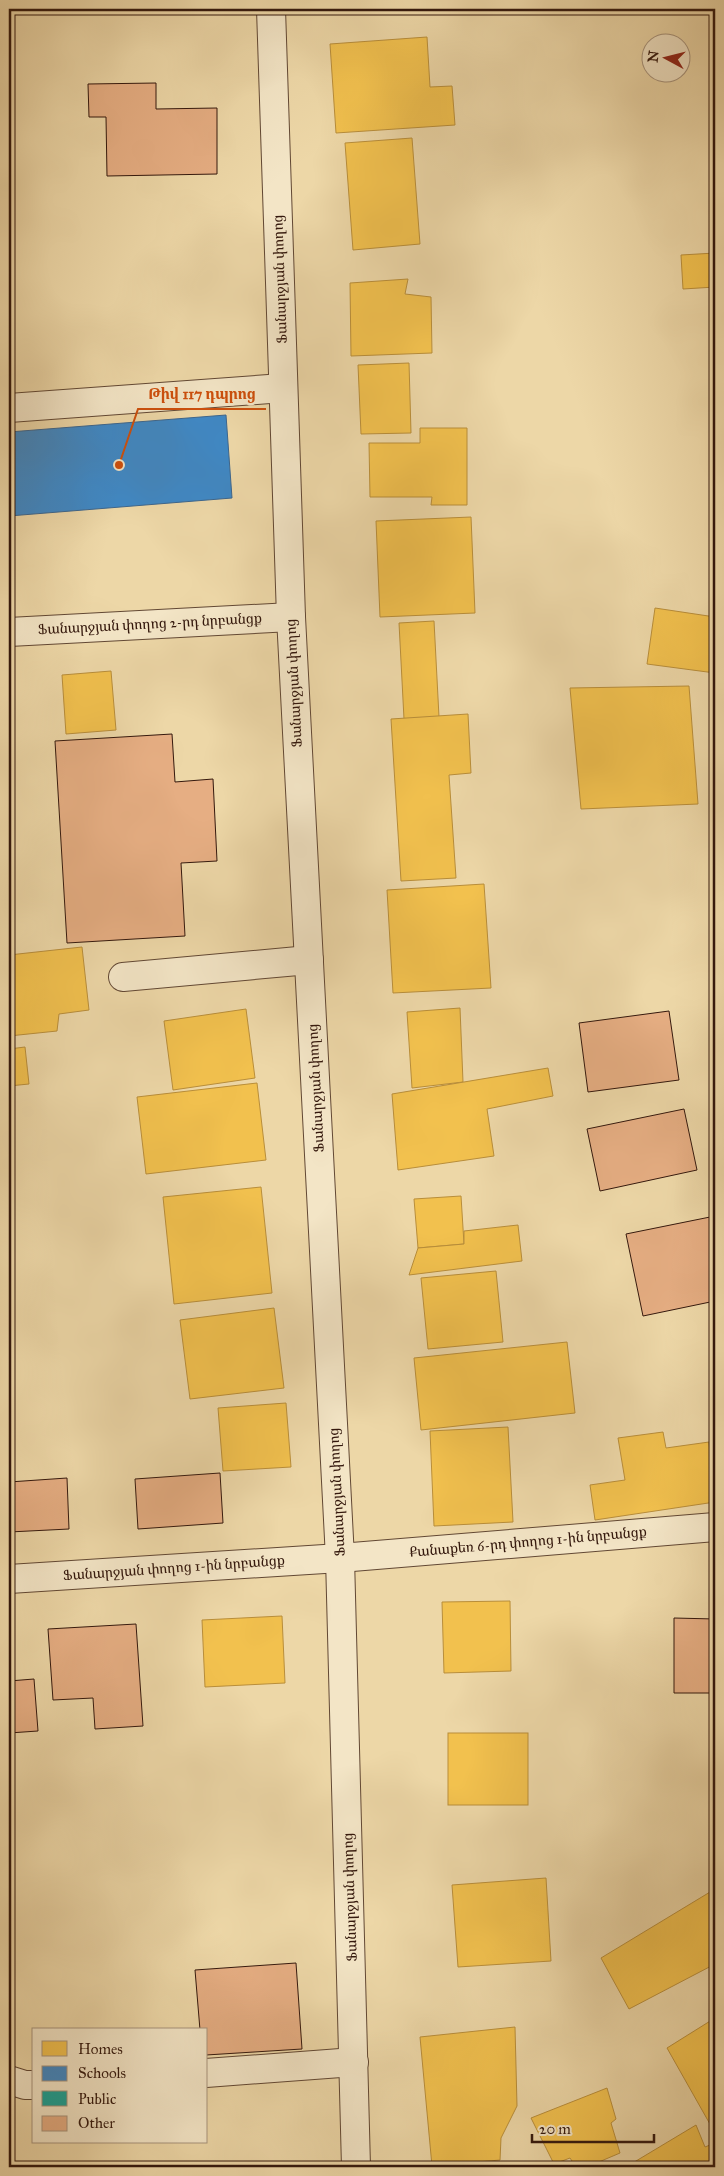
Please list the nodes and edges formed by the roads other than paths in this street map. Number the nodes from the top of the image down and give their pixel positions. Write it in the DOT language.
graph roads {
  1 [pos="270,9"];
  2 [pos="283,388"];
  3 [pos="9,408"];
  4 [pos="291,617"];
  5 [pos="9,632"];
  6 [pos="309,960"];
  7 [pos="124,978"];
  8 [pos="715,1526"];
  9 [pos="340,1558"];
  10 [pos="9,1579"];
  11 [pos="354,2062"];
  12 [pos="208,2072"];
  13 [pos="9,2080"];
  14 [pos="32,2085"];
  15 [pos="356,2167"];
  1 -- 2 [label="street, Ֆանարջյան փողոց"];
  2 -- 3 [label="street"];
  2 -- 4 [label="street, Ֆանարջյան փողոց"];
  4 -- 5 [label="street, Ֆանարջյան փողոց 2-րդ նրբանցք"];
  4 -- 6 [label="street, Ֆանարջյան փողոց"];
  6 -- 7 [label="street"];
  6 -- 9 [label="street, Ֆանարջյան փողոց"];
  8 -- 9 [label="street, Քանաքեռ 6-րդ փողոց 1-ին նրբանցք"];
  9 -- 10 [label="street, Ֆանարջյան փողոց 1-ին նրբանցք"];
  9 -- 11 [label="street, Ֆանարջյան փողոց"];
  11 -- 12 [label="street"];
  11 -- 15 [label="street, Ֆանարջյան փողոց"];
  13 -- 14 [label="street"];
}
